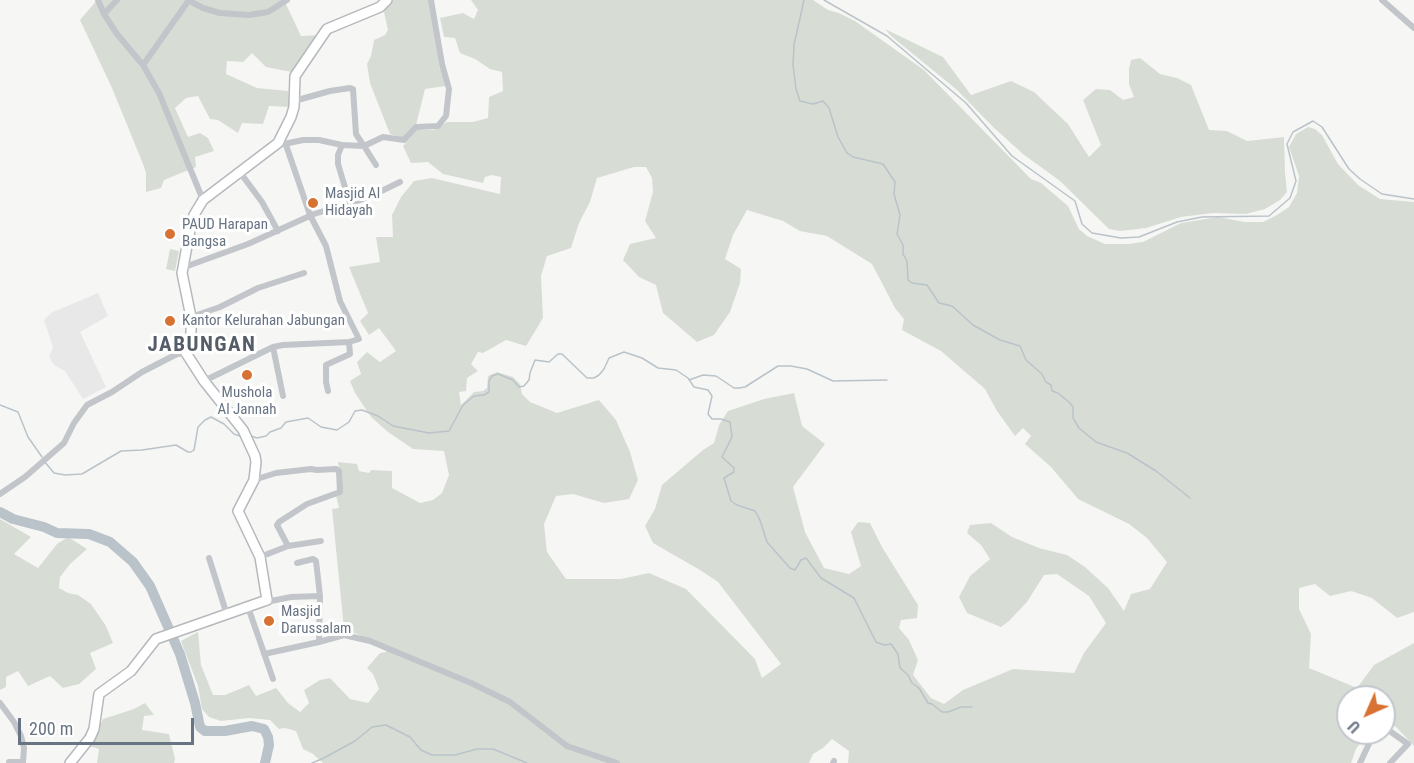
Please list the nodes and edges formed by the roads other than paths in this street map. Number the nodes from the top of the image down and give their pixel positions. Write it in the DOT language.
graph roads {
  1 [pos="98,0"];
  2 [pos="117,0"];
  3 [pos="188,0"];
  4 [pos="287,0"];
  5 [pos="387,0"];
  6 [pos="431,0"];
  7 [pos="1382,0"];
  8 [pos="104,14"];
  9 [pos="1414,27"];
  10 [pos="143,65"];
  11 [pos="294,101"];
  12 [pos="282,144"];
  13 [pos="342,145"];
  14 [pos="364,146"];
  15 [pos="376,165"];
  16 [pos="239,171"];
  17 [pos="400,182"];
  18 [pos="203,200"];
  19 [pos="350,204"];
  20 [pos="310,215"];
  21 [pos="278,231"];
  22 [pos="182,268"];
  23 [pos="304,273"];
  24 [pos="191,317"];
  25 [pos="349,342"];
  26 [pos="273,347"];
  27 [pos="186,353"];
  28 [pos="204,381"];
  29 [pos="328,390"];
  30 [pos="283,396"];
  31 [pos="254,480"];
  32 [pos="0,494"];
  33 [pos="321,541"];
  34 [pos="288,546"];
  35 [pos="260,557"];
  36 [pos="209,558"];
  37 [pos="297,563"];
  38 [pos="320,596"];
  39 [pos="266,602"];
  40 [pos="248,608"];
  41 [pos="227,615"];
  42 [pos="319,642"];
  43 [pos="264,654"];
  44 [pos="273,679"];
  45 [pos="0,703"];
  46 [pos="1396,736"];
  47 [pos="1368,745"];
  48 [pos="9,762"];
  49 [pos="23,763"];
  50 [pos="70,763"];
  51 [pos="617,763"];
  52 [pos="1360,763"];
  53 [pos="1390,763"];
  1 -- 8 [label="street"];
  2 -- 8 [label="street"];
  3 -- 4 [label="street"];
  3 -- 10 [label="street"];
  5 -- 11 [label="street"];
  6 -- 14 [label="street"];
  7 -- 9 [label="street"];
  8 -- 10 [label="street"];
  10 -- 18 [label="street"];
  11 -- 12 [label="street"];
  11 -- 14 [label="street"];
  12 -- 13 [label="street"];
  12 -- 16 [label="street"];
  12 -- 20 [label="street"];
  13 -- 14 [label="street"];
  13 -- 19 [label="street"];
  14 -- 15 [label="street"];
  16 -- 18 [label="street"];
  16 -- 21 [label="street"];
  17 -- 19 [label="street"];
  18 -- 22 [label="street"];
  19 -- 20 [label="street"];
  20 -- 21 [label="street"];
  20 -- 25 [label="street"];
  21 -- 22 [label="street"];
  22 -- 24 [label="street"];
  23 -- 24 [label="street"];
  24 -- 27 [label="street"];
  25 -- 26 [label="street"];
  25 -- 29 [label="street"];
  26 -- 28 [label="street"];
  26 -- 30 [label="street"];
  27 -- 28 [label="street"];
  27 -- 32 [label="street"];
  28 -- 31 [label="street"];
  31 -- 34 [label="street"];
  31 -- 35 [label="street"];
  33 -- 34 [label="street"];
  34 -- 35 [label="street"];
  35 -- 39 [label="street"];
  36 -- 41 [label="street"];
  37 -- 38 [label="street"];
  38 -- 39 [label="street"];
  38 -- 42 [label="street"];
  39 -- 40 [label="street"];
  40 -- 41 [label="street"];
  40 -- 43 [label="street"];
  41 -- 50 [label="street"];
  42 -- 43 [label="street"];
  42 -- 51 [label="street"];
  43 -- 44 [label="street"];
  45 -- 49 [label="street"];
  46 -- 53 [label="street"];
  47 -- 52 [label="street"];
  48 -- 49 [label="street"];
}
